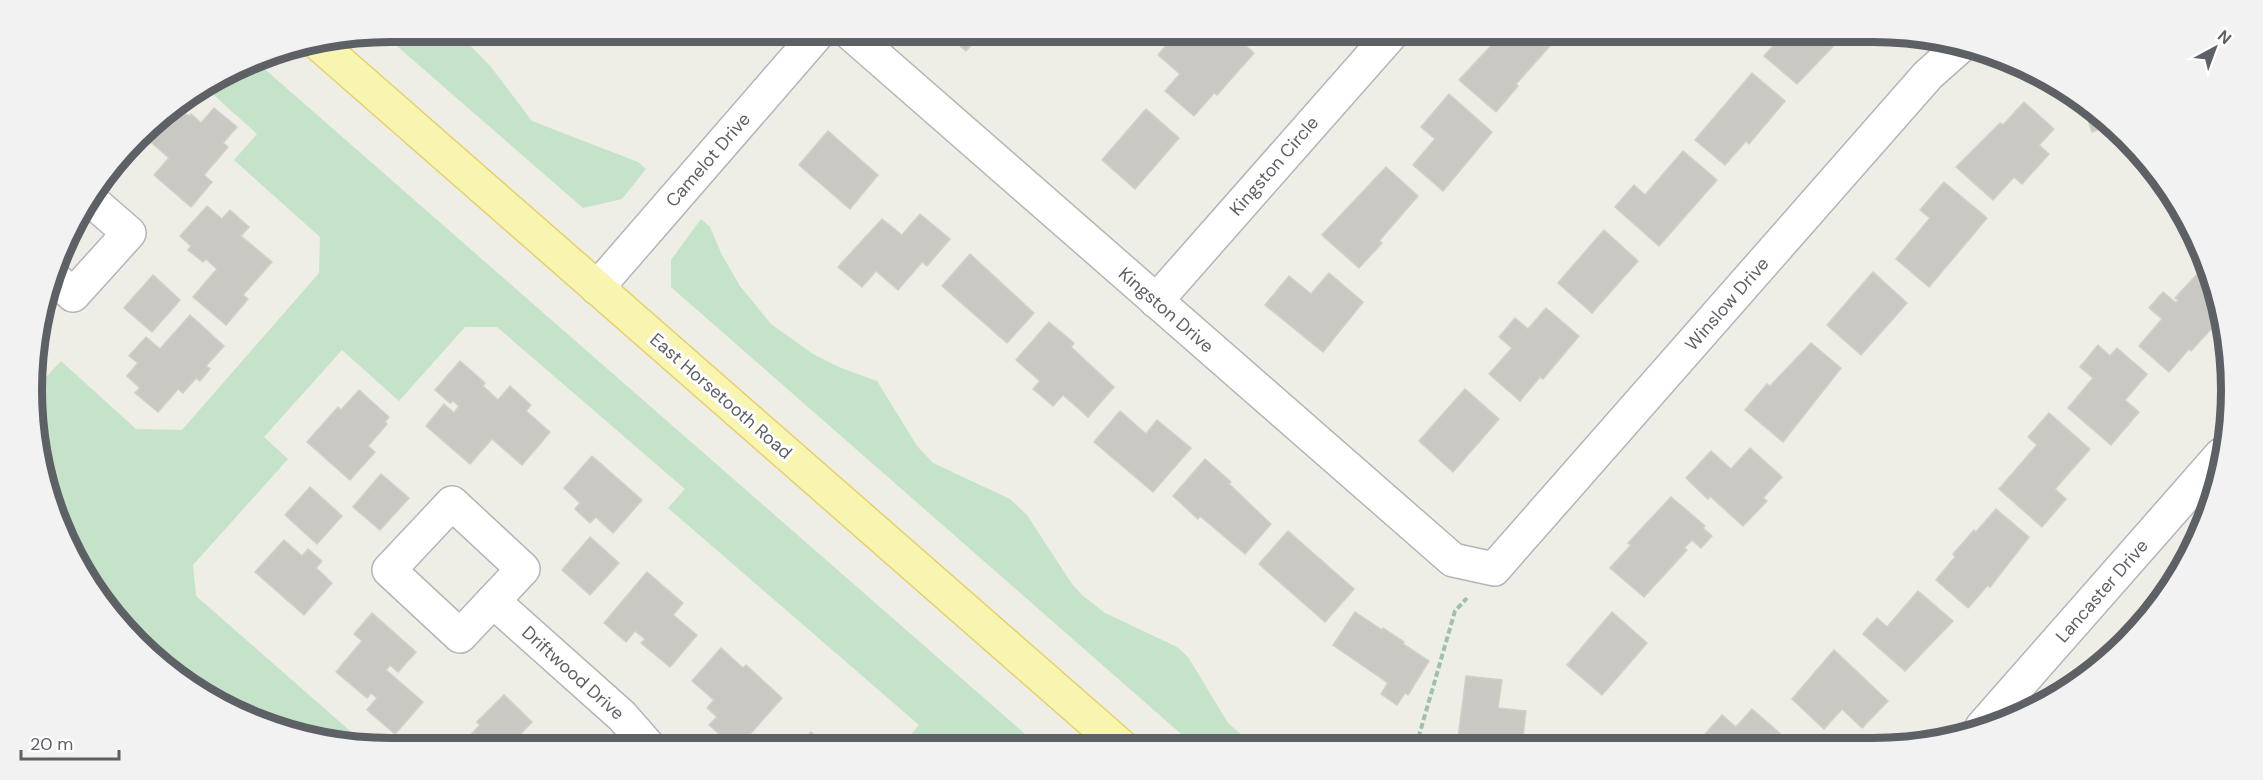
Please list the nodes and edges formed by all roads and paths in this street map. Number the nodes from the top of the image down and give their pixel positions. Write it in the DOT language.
graph roads {
  1 [pos="810,42"];
  2 [pos="860,42"];
  3 [pos="1384,42"];
  4 [pos="324,49"];
  5 [pos="1955,52"];
  6 [pos="96,205"];
  7 [pos="59,282"];
  8 [pos="597,288"];
  9 [pos="1156,301"];
  10 [pos="2212,465"];
  11 [pos="1494,569"];
  12 [pos="494,600"];
  13 [pos="1988,719"];
  14 [pos="641,738"];
  15 [pos="1112,738"];
  16 [pos="1418,738"];
  1 -- 8 [label="street, Camelot Drive"];
  2 -- 9 [label="street, Kingston Drive"];
  3 -- 9 [label="street, Kingston Circle"];
  4 -- 8 [label="main road, East Horsetooth Road"];
  5 -- 11 [label="street, Winslow Drive"];
  6 -- 7 [label="street"];
  8 -- 15 [label="main road, East Horsetooth Road"];
  9 -- 11 [label="street, Kingston Drive"];
  10 -- 13 [label="street, Lancaster Drive"];
  11 -- 16 [label="path"];
  12 -- 14 [label="street, Driftwood Drive"];
}
